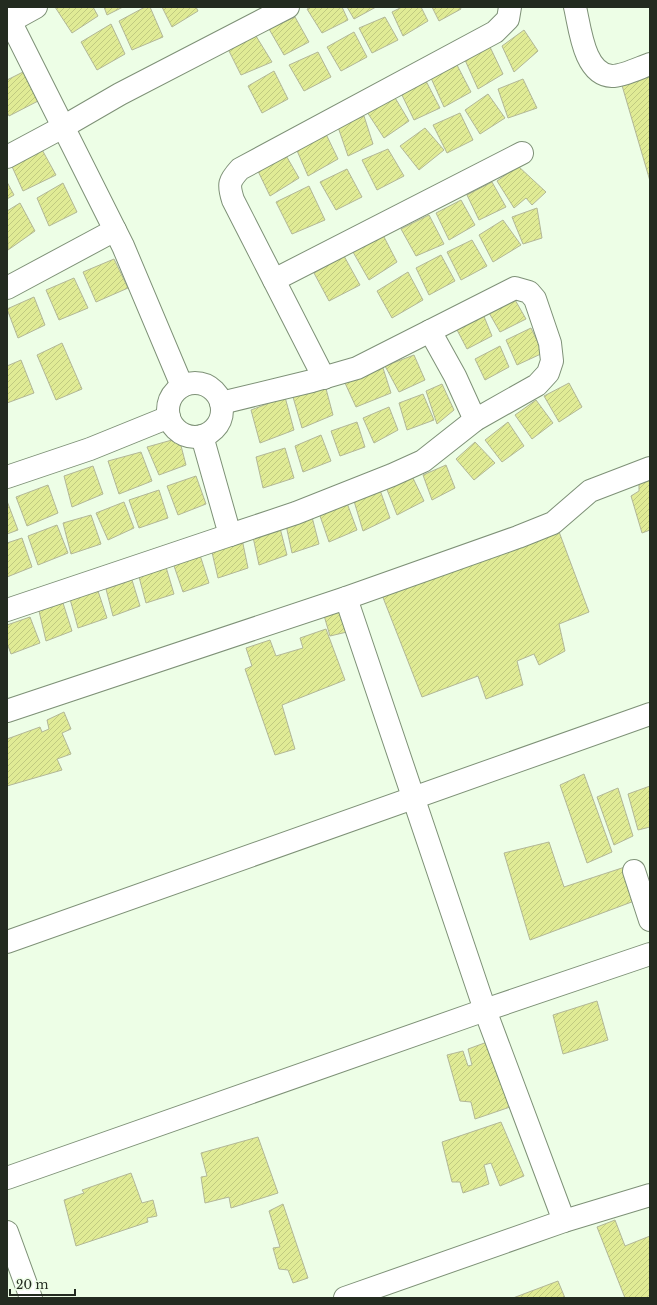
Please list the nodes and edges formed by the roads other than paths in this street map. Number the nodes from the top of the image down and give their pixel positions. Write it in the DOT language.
graph roads {
  1 [pos="36,7"];
  2 [pos="288,7"];
  3 [pos="510,7"];
  4 [pos="575,7"];
  5 [pos="8,19"];
  6 [pos="650,64"];
  7 [pos="63,128"];
  8 [pos="522,153"];
  9 [pos="7,157"];
  10 [pos="115,230"];
  11 [pos="274,280"];
  12 [pos="7,288"];
  13 [pos="430,331"];
  14 [pos="324,378"];
  15 [pos="182,386"];
  16 [pos="221,403"];
  17 [pos="169,417"];
  18 [pos="475,420"];
  19 [pos="202,436"];
  20 [pos="650,468"];
  21 [pos="7,477"];
  22 [pos="230,536"];
  23 [pos="346,598"];
  24 [pos="7,610"];
  25 [pos="7,711"];
  26 [pos="650,714"];
  27 [pos="414,798"];
  28 [pos="634,871"];
  29 [pos="650,920"];
  30 [pos="7,942"];
  31 [pos="650,954"];
  32 [pos="485,1010"];
  33 [pos="7,1178"];
  34 [pos="650,1195"];
  35 [pos="564,1221"];
  36 [pos="7,1232"];
  37 [pos="31,1298"];
  38 [pos="344,1298"];
  1 -- 5 [label="street"];
  2 -- 7 [label="street"];
  3 -- 11 [label="street"];
  4 -- 6 [label="street"];
  5 -- 7 [label="street"];
  7 -- 9 [label="street"];
  7 -- 10 [label="street"];
  8 -- 11 [label="street"];
  10 -- 12 [label="street"];
  10 -- 15 [label="street"];
  11 -- 14 [label="street"];
  13 -- 14 [label="street"];
  13 -- 18 [label="street"];
  13 -- 18 [label="street"];
  14 -- 16 [label="street"];
  15 -- 16 [label="street"];
  15 -- 17 [label="street"];
  16 -- 19 [label="street"];
  17 -- 19 [label="street"];
  17 -- 21 [label="street"];
  18 -- 22 [label="street"];
  19 -- 22 [label="street"];
  20 -- 23 [label="street"];
  22 -- 24 [label="street"];
  23 -- 25 [label="street"];
  23 -- 27 [label="street"];
  26 -- 27 [label="street"];
  27 -- 30 [label="street"];
  27 -- 32 [label="street"];
  28 -- 29 [label="street"];
  31 -- 32 [label="street"];
  32 -- 33 [label="street"];
  32 -- 35 [label="street"];
  34 -- 35 [label="street"];
  35 -- 38 [label="street"];
  36 -- 37 [label="street"];
}
